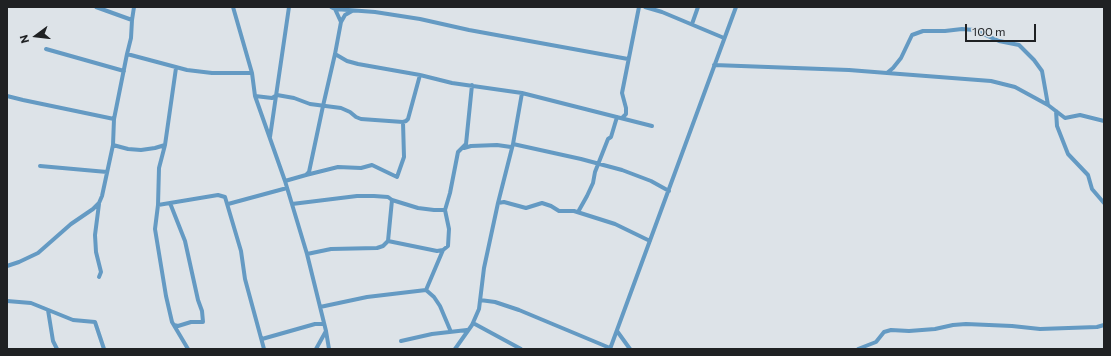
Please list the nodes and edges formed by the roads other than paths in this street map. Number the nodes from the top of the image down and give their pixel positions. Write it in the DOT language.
graph roads {
  1 [pos="96,7"];
  2 [pos="134,7"];
  3 [pos="233,7"];
  4 [pos="289,7"];
  5 [pos="639,7"];
  6 [pos="645,7"];
  7 [pos="698,7"];
  8 [pos="736,7"];
  9 [pos="333,8"];
  10 [pos="353,10"];
  11 [pos="132,20"];
  12 [pos="341,22"];
  13 [pos="692,24"];
  14 [pos="724,38"];
  15 [pos="46,49"];
  16 [pos="127,54"];
  17 [pos="335,54"];
  18 [pos="628,59"];
  19 [pos="714,65"];
  20 [pos="176,68"];
  21 [pos="124,71"];
  22 [pos="252,73"];
  23 [pos="887,73"];
  24 [pos="420,75"];
  25 [pos="472,85"];
  26 [pos="522,92"];
  27 [pos="277,95"];
  28 [pos="7,96"];
  29 [pos="255,96"];
  30 [pos="1048,105"];
  31 [pos="322,106"];
  32 [pos="1056,111"];
  33 [pos="619,118"];
  34 [pos="114,119"];
  35 [pos="1104,121"];
  36 [pos="403,122"];
  37 [pos="652,126"];
  38 [pos="270,139"];
  39 [pos="113,145"];
  40 [pos="165,145"];
  41 [pos="512,145"];
  42 [pos="463,149"];
  43 [pos="598,164"];
  44 [pos="40,166"];
  45 [pos="107,172"];
  46 [pos="306,175"];
  47 [pos="285,181"];
  48 [pos="287,188"];
  49 [pos="669,191"];
  50 [pos="392,200"];
  51 [pos="99,203"];
  52 [pos="170,203"];
  53 [pos="498,203"];
  54 [pos="1104,203"];
  55 [pos="228,204"];
  56 [pos="292,204"];
  57 [pos="158,205"];
  58 [pos="445,210"];
  59 [pos="578,212"];
  60 [pos="388,241"];
  61 [pos="650,241"];
  62 [pos="443,250"];
  63 [pos="307,254"];
  64 [pos="7,266"];
  65 [pos="99,277"];
  66 [pos="426,290"];
  67 [pos="480,300"];
  68 [pos="7,301"];
  69 [pos="320,307"];
  70 [pos="48,310"];
  71 [pos="472,322"];
  72 [pos="324,324"];
  73 [pos="1104,325"];
  74 [pos="174,326"];
  75 [pos="467,330"];
  76 [pos="326,331"];
  77 [pos="617,331"];
  78 [pos="451,332"];
  79 [pos="262,339"];
  80 [pos="401,341"];
  81 [pos="610,348"];
  82 [pos="56,349"];
  83 [pos="104,349"];
  84 [pos="188,349"];
  85 [pos="264,349"];
  86 [pos="316,349"];
  87 [pos="329,349"];
  88 [pos="455,349"];
  89 [pos="521,349"];
  90 [pos="630,349"];
  91 [pos="858,349"];
  1 -- 11 [label="street"];
  2 -- 11 [label="street"];
  3 -- 22 [label="street"];
  4 -- 27 [label="street"];
  5 -- 18 [label="street"];
  6 -- 13 [label="street"];
  7 -- 13 [label="street"];
  8 -- 14 [label="street"];
  9 -- 10 [label="street"];
  9 -- 12 [label="street"];
  10 -- 12 [label="street"];
  10 -- 18 [label="street"];
  11 -- 16 [label="street"];
  12 -- 17 [label="street"];
  13 -- 14 [label="street"];
  14 -- 19 [label="street"];
  15 -- 21 [label="street"];
  16 -- 20 [label="street"];
  16 -- 21 [label="street"];
  17 -- 24 [label="street"];
  17 -- 31 [label="street"];
  18 -- 33 [label="street"];
  19 -- 23 [label="street"];
  19 -- 49 [label="street"];
  20 -- 22 [label="street"];
  20 -- 40 [label="street"];
  21 -- 34 [label="street"];
  22 -- 29 [label="street"];
  23 -- 30 [label="street"];
  23 -- 30 [label="street"];
  24 -- 25 [label="street"];
  24 -- 36 [label="street"];
  25 -- 26 [label="street"];
  25 -- 42 [label="street"];
  26 -- 33 [label="street"];
  26 -- 41 [label="street"];
  27 -- 29 [label="street"];
  27 -- 31 [label="street"];
  27 -- 38 [label="street"];
  28 -- 34 [label="street"];
  29 -- 38 [label="street"];
  30 -- 32 [label="street"];
  31 -- 36 [label="street"];
  31 -- 46 [label="street"];
  32 -- 35 [label="street"];
  32 -- 54 [label="street"];
  33 -- 37 [label="street"];
  33 -- 43 [label="street"];
  34 -- 39 [label="street"];
  36 -- 46 [label="street"];
  38 -- 47 [label="street"];
  39 -- 40 [label="street"];
  39 -- 45 [label="street"];
  40 -- 57 [label="street"];
  41 -- 42 [label="street"];
  41 -- 43 [label="street"];
  41 -- 53 [label="street"];
  42 -- 58 [label="street"];
  43 -- 49 [label="street"];
  43 -- 59 [label="street"];
  44 -- 45 [label="street"];
  45 -- 51 [label="street"];
  46 -- 47 [label="street"];
  47 -- 48 [label="street"];
  48 -- 55 [label="street"];
  48 -- 56 [label="street"];
  49 -- 61 [label="street"];
  50 -- 56 [label="street"];
  50 -- 58 [label="street"];
  50 -- 60 [label="street"];
  51 -- 64 [label="street"];
  51 -- 65 [label="street"];
  52 -- 55 [label="street"];
  52 -- 57 [label="street"];
  52 -- 74 [label="street"];
  53 -- 59 [label="street"];
  53 -- 67 [label="street"];
  55 -- 79 [label="street"];
  56 -- 63 [label="street"];
  57 -- 74 [label="street"];
  58 -- 62 [label="street"];
  59 -- 61 [label="street"];
  60 -- 62 [label="street"];
  60 -- 63 [label="street"];
  61 -- 77 [label="street"];
  62 -- 66 [label="street"];
  63 -- 69 [label="street"];
  66 -- 69 [label="street"];
  66 -- 78 [label="street"];
  67 -- 71 [label="street"];
  67 -- 81 [label="street"];
  68 -- 70 [label="street"];
  69 -- 72 [label="street"];
  70 -- 82 [label="street"];
  70 -- 83 [label="street"];
  71 -- 75 [label="street"];
  71 -- 89 [label="street"];
  72 -- 76 [label="street"];
  72 -- 79 [label="street"];
  73 -- 91 [label="street"];
  74 -- 84 [label="street"];
  75 -- 78 [label="street"];
  75 -- 88 [label="street"];
  76 -- 86 [label="street"];
  76 -- 87 [label="street"];
  77 -- 81 [label="street"];
  77 -- 90 [label="street"];
  78 -- 80 [label="street"];
  79 -- 85 [label="street"];
}
